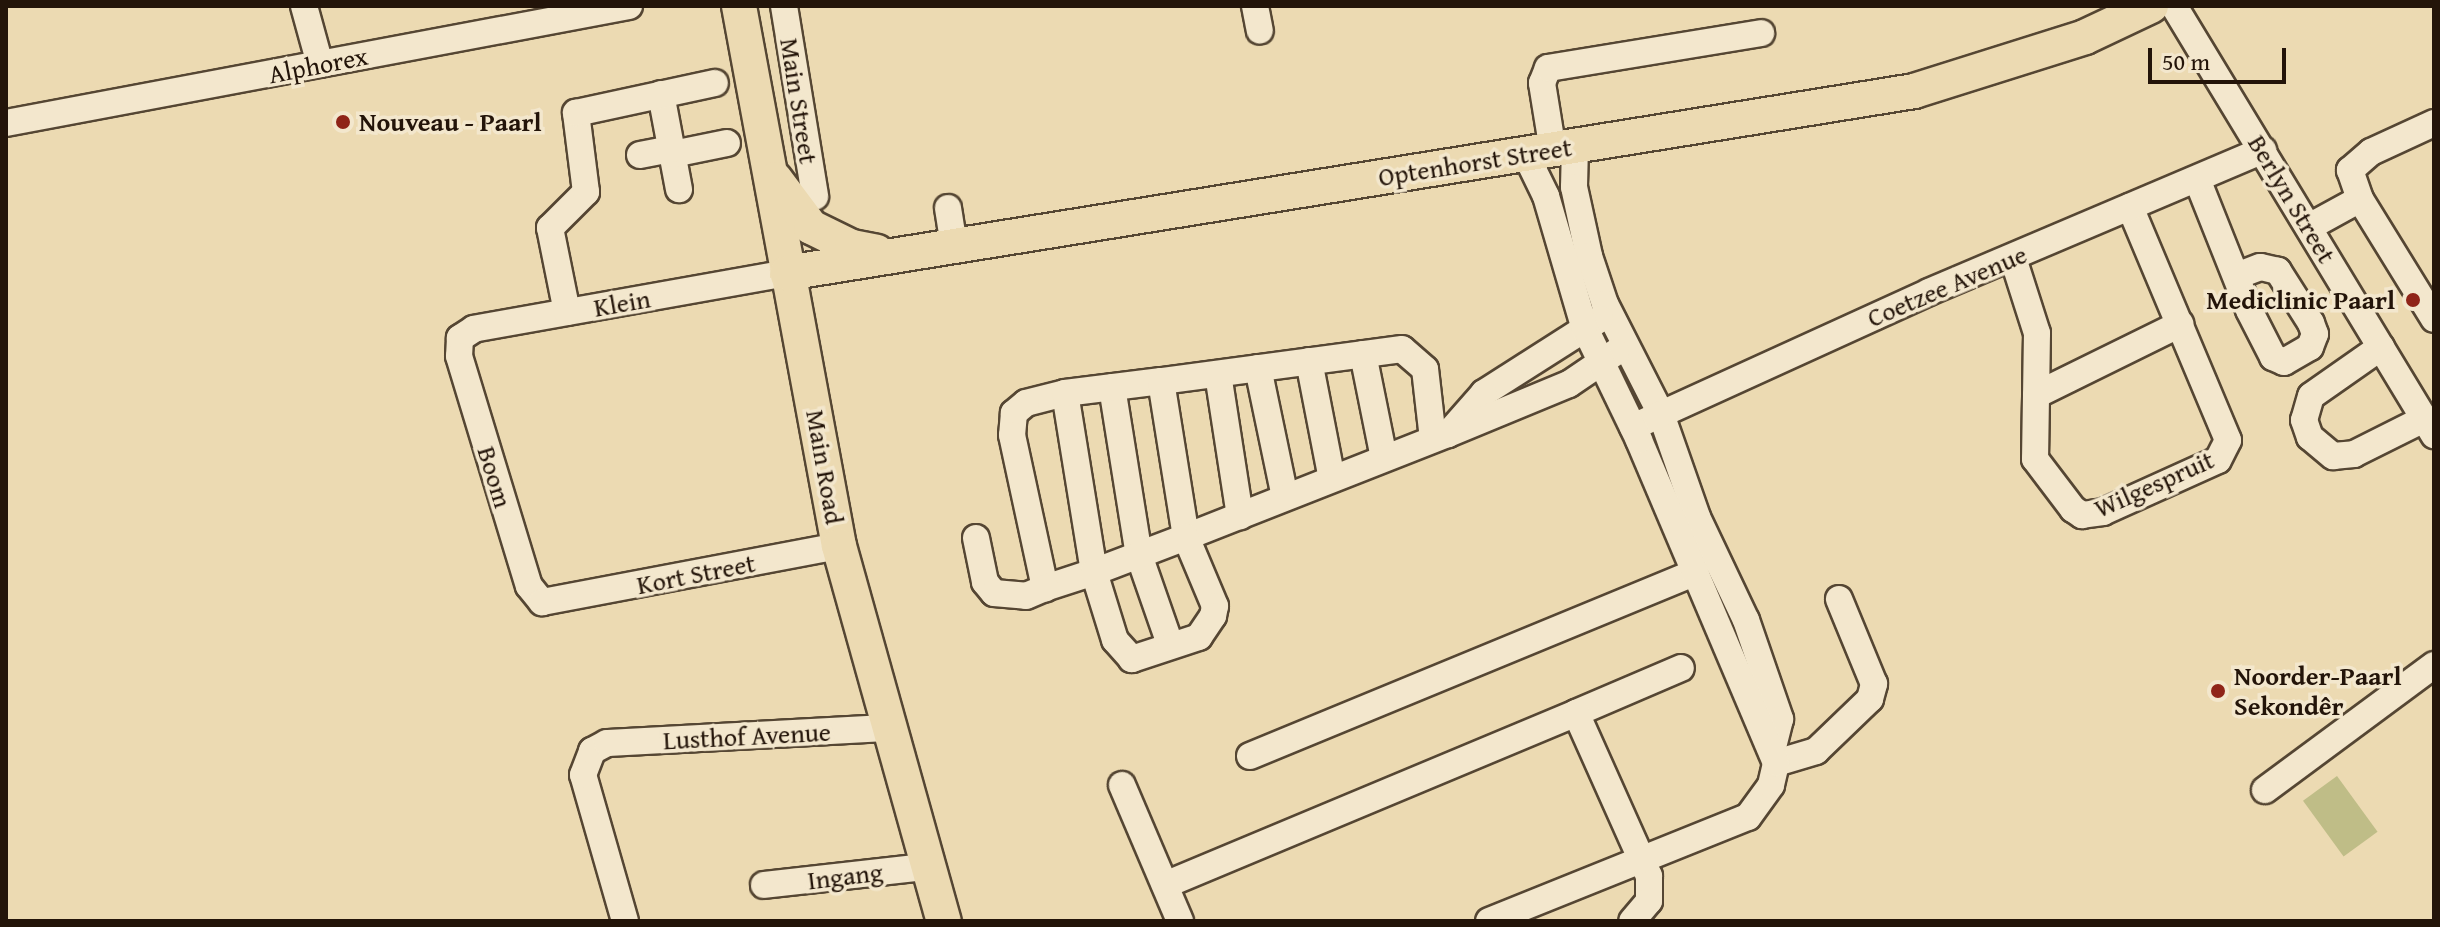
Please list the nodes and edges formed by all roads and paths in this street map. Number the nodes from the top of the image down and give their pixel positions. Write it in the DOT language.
graph roads {
  1 [pos="304,6"];
  2 [pos="629,6"];
  3 [pos="739,6"];
  4 [pos="784,6"];
  5 [pos="2151,6"];
  6 [pos="2174,6"];
  7 [pos="595,9"];
  8 [pos="547,13"];
  9 [pos="1761,33"];
  10 [pos="320,64"];
  11 [pos="715,83"];
  12 [pos="661,94"];
  13 [pos="6,123"];
  14 [pos="2434,123"];
  15 [pos="727,143"];
  16 [pos="2263,150"];
  17 [pos="1551,151"];
  18 [pos="672,152"];
  19 [pos="640,155"];
  20 [pos="766,161"];
  21 [pos="2197,179"];
  22 [pos="679,189"];
  23 [pos="815,196"];
  24 [pos="2360,199"];
  25 [pos="2130,207"];
  26 [pos="948,208"];
  27 [pos="2309,227"];
  28 [pos="954,244"];
  29 [pos="890,254"];
  30 [pos="2013,258"];
  31 [pos="787,273"];
  32 [pos="2239,275"];
  33 [pos="567,312"];
  34 [pos="1610,314"];
  35 [pos="2434,319"];
  36 [pos="2180,324"];
  37 [pos="1584,326"];
  38 [pos="460,338"];
  39 [pos="1626,347"];
  40 [pos="2381,347"];
  41 [pos="1363,354"];
  42 [pos="1600,360"];
  43 [pos="1309,361"];
  44 [pos="1258,368"];
  45 [pos="1218,374"];
  46 [pos="1161,381"];
  47 [pos="1112,387"];
  48 [pos="1065,393"];
  49 [pos="2036,395"];
  50 [pos="1661,414"];
  51 [pos="1633,427"];
  52 [pos="2429,427"];
  53 [pos="1441,436"];
  54 [pos="1384,458"];
  55 [pos="1332,479"];
  56 [pos="1285,497"];
  57 [pos="1240,516"];
  58 [pos="1186,537"];
  59 [pos="976,538"];
  60 [pos="839,546"];
  61 [pos="1139,555"];
  62 [pos="1094,572"];
  63 [pos="1696,572"];
  64 [pos="1045,588"];
  65 [pos="1839,599"];
  66 [pos="552,602"];
  67 [pos="1170,644"];
  68 [pos="2434,665"];
  69 [pos="1681,668"];
  70 [pos="1576,713"];
  71 [pos="887,728"];
  72 [pos="1774,755"];
  73 [pos="1250,756"];
  74 [pos="1122,785"];
  75 [pos="2265,790"];
  76 [pos="1643,858"];
  77 [pos="925,867"];
  78 [pos="764,885"];
  79 [pos="1165,885"];
  80 [pos="625,921"];
  81 [pos="944,921"];
  82 [pos="1180,921"];
  83 [pos="1489,921"];
  84 [pos="1632,921"];
  1 -- 10 [label="street"];
  2 -- 7 [label="street, Alphorex"];
  3 -- 20 [label="main road, Main Road"];
  4 -- 23 [label="street, Main Street"];
  5 -- 17 [label="main road, Optenhorst Street"];
  6 -- 16 [label="street, Berlyn Street"];
  7 -- 8 [label="street, Alphorex"];
  8 -- 10 [label="street, Alphorex"];
  9 -- 17 [label="street"];
  10 -- 13 [label="street, Alphorex"];
  11 -- 12 [label="street"];
  12 -- 18 [label="street"];
  12 -- 33 [label="street"];
  14 -- 24 [label="street"];
  15 -- 18 [label="street"];
  16 -- 21 [label="street, Coetzee Avenue"];
  16 -- 27 [label="street, Berlyn Street"];
  17 -- 28 [label="main road, Optenhorst Street"];
  17 -- 34 [label="street"];
  17 -- 37 [label="street"];
  18 -- 19 [label="street"];
  18 -- 22 [label="street"];
  20 -- 29 [label="main road"];
  20 -- 31 [label="main road, Main Road"];
  21 -- 25 [label="street, Coetzee Avenue"];
  21 -- 32 [label="street"];
  24 -- 27 [label="street"];
  24 -- 35 [label="street"];
  25 -- 30 [label="street, Coetzee Avenue"];
  25 -- 36 [label="street, Wilgespruit"];
  26 -- 28 [label="street"];
  27 -- 40 [label="street, Berlyn Street"];
  28 -- 29 [label="main road, Optenhorst Street"];
  29 -- 31 [label="main road, Optenhorst Street"];
  30 -- 49 [label="street, Wilgespruit"];
  30 -- 50 [label="street, Coetzee Avenue"];
  31 -- 33 [label="street, Klein"];
  31 -- 60 [label="main road, Main Road"];
  33 -- 38 [label="street, Klein"];
  34 -- 37 [label="street"];
  34 -- 39 [label="street"];
  36 -- 49 [label="street"];
  36 -- 49 [label="street, Wilgespruit"];
  37 -- 42 [label="street"];
  37 -- 53 [label="street"];
  38 -- 66 [label="street, Boom"];
  39 -- 42 [label="street"];
  39 -- 50 [label="street"];
  40 -- 52 [label="street, Berlyn Street"];
  40 -- 52 [label="street"];
  41 -- 43 [label="street"];
  41 -- 53 [label="street"];
  41 -- 54 [label="street"];
  42 -- 51 [label="street"];
  42 -- 53 [label="street"];
  43 -- 44 [label="street"];
  43 -- 55 [label="street"];
  44 -- 45 [label="street"];
  44 -- 56 [label="street"];
  45 -- 46 [label="street"];
  45 -- 57 [label="street"];
  46 -- 47 [label="street"];
  46 -- 58 [label="street"];
  47 -- 48 [label="street"];
  47 -- 61 [label="street"];
  48 -- 62 [label="street"];
  48 -- 64 [label="street"];
  50 -- 51 [label="street, Coetzee Avenue"];
  50 -- 72 [label="street"];
  51 -- 63 [label="street"];
  53 -- 54 [label="street"];
  54 -- 55 [label="street"];
  55 -- 56 [label="street"];
  56 -- 57 [label="street"];
  57 -- 58 [label="street"];
  58 -- 61 [label="street"];
  58 -- 67 [label="street"];
  59 -- 64 [label="street"];
  60 -- 66 [label="street, Kort Street"];
  60 -- 71 [label="main road, Main Road"];
  61 -- 62 [label="street"];
  61 -- 67 [label="street"];
  62 -- 64 [label="street"];
  62 -- 67 [label="street"];
  63 -- 72 [label="street"];
  63 -- 73 [label="street"];
  65 -- 72 [label="street"];
  68 -- 75 [label="street"];
  69 -- 70 [label="street"];
  70 -- 76 [label="street"];
  70 -- 79 [label="street"];
  71 -- 77 [label="main road, Main Road"];
  71 -- 80 [label="street, Lusthof Avenue"];
  72 -- 76 [label="street"];
  74 -- 79 [label="street"];
  76 -- 83 [label="street"];
  76 -- 84 [label="street"];
  77 -- 78 [label="street, Ingang"];
  77 -- 81 [label="main road, Main Road"];
  79 -- 82 [label="street"];
}
